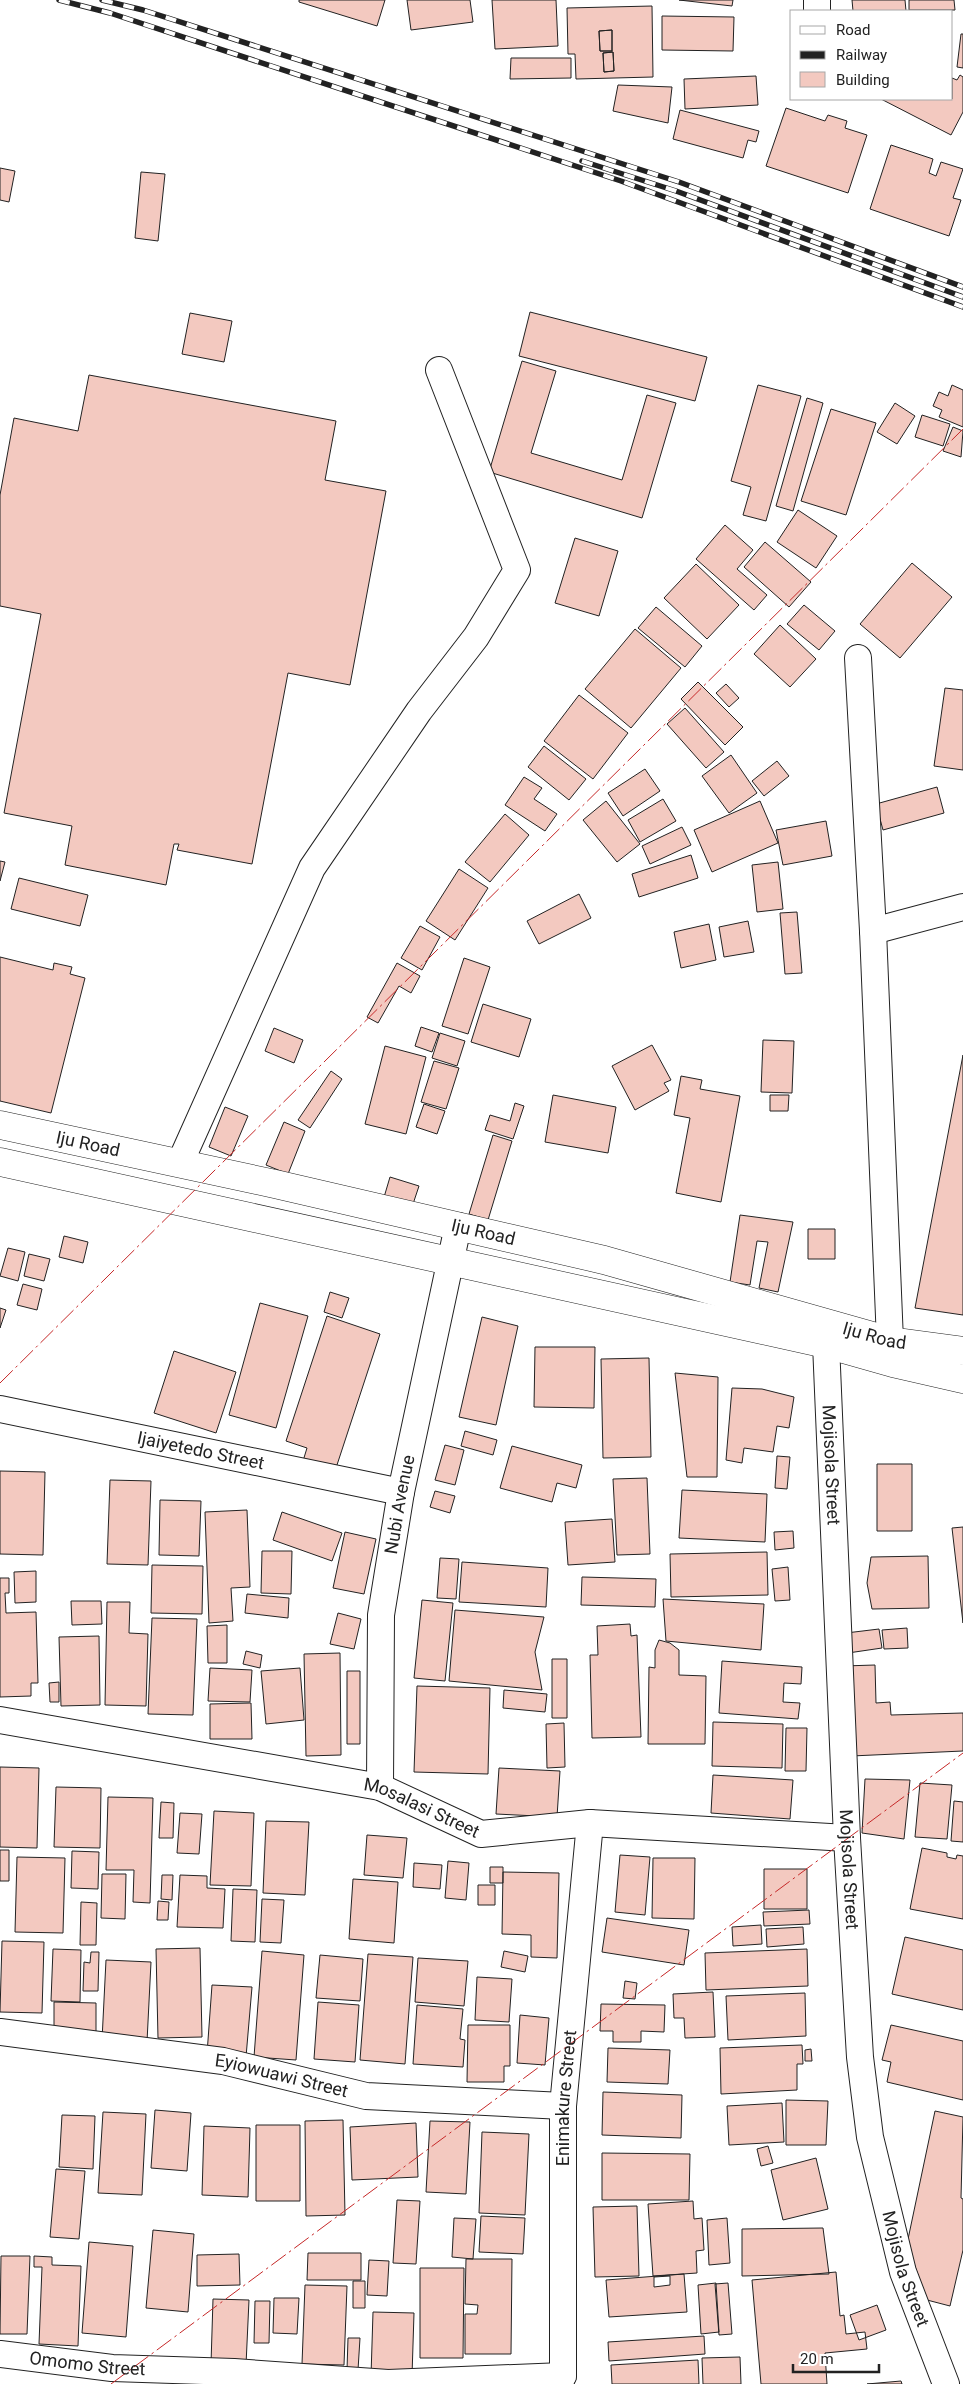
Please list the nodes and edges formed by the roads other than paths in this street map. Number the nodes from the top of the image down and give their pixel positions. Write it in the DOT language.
graph roads {
  1 [pos="439,370"];
  2 [pos="858,658"];
  3 [pos="963,907"];
  4 [pos="873,931"];
  5 [pos="0,1125"];
  6 [pos="0,1162"];
  7 [pos="180,1163"];
  8 [pos="458,1226"];
  9 [pos="450,1260"];
  10 [pos="890,1341"];
  11 [pos="826,1344"];
  12 [pos="963,1351"];
  13 [pos="963,1379"];
  14 [pos="0,1409"];
  15 [pos="401,1492"];
  16 [pos="0,1720"];
  17 [pos="380,1787"];
  18 [pos="590,1823"];
  19 [pos="847,1838"];
  20 [pos="0,2032"];
  21 [pos="563,2106"];
  22 [pos="0,2354"];
  23 [pos="110,2376"];
  24 [pos="565,2380"];
  25 [pos="388,2383"];
  26 [pos="946,2384"];
  1 -- 7 [label="street"];
  2 -- 4 [label="street"];
  3 -- 4 [label="street"];
  4 -- 10 [label="street"];
  5 -- 7 [label="main road, Iju Road"];
  6 -- 9 [label="main road, Iju Road"];
  7 -- 8 [label="main road, Iju Road"];
  8 -- 9 [label="street, Nubi Avenue"];
  8 -- 10 [label="main road, Iju Road"];
  9 -- 11 [label="main road, Iju Road"];
  9 -- 15 [label="street, Nubi Avenue"];
  10 -- 12 [label="main road, Iju Road"];
  11 -- 13 [label="main road, Iju Road"];
  11 -- 19 [label="street, Mojisola Street"];
  14 -- 15 [label="street, Ijaiyetedo Street"];
  15 -- 17 [label="street, Nubi Avenue"];
  16 -- 17 [label="street, Mosalasi Street"];
  17 -- 18 [label="street, Mosalasi Street"];
  18 -- 19 [label="street, Mosalasi Street"];
  18 -- 21 [label="street, Enimakure Street"];
  19 -- 26 [label="street, Mojisola Street"];
  20 -- 21 [label="street, Eyiowuawi Street"];
  21 -- 24 [label="street, Enimakure Street"];
  22 -- 23 [label="street, Omomo Street"];
  23 -- 25 [label="street, Omomo Street"];
  24 -- 25 [label="street, Omomo Street"];
}
